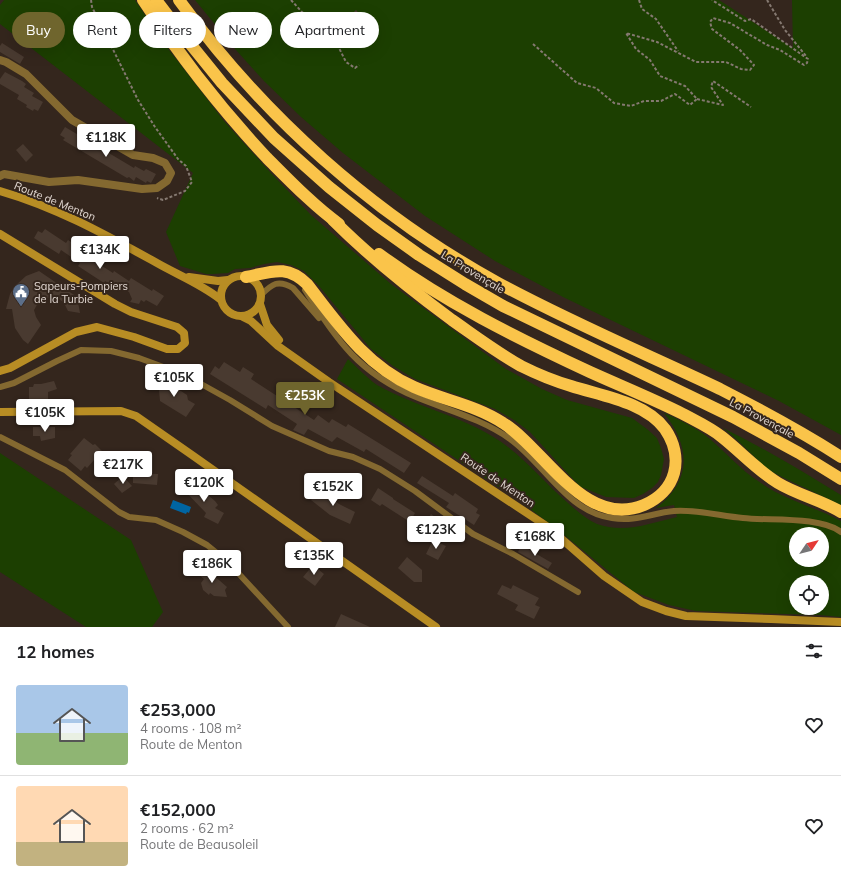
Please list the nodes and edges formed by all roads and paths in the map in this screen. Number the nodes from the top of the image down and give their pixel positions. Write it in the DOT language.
graph roads {
  1 [pos="92,0"];
  2 [pos="143,0"];
  3 [pos="156,0"];
  4 [pos="180,0"];
  5 [pos="291,0"];
  6 [pos="639,0"];
  7 [pos="712,0"];
  8 [pos="767,0"];
  9 [pos="533,44"];
  10 [pos="678,52"];
  11 [pos="808,59"];
  12 [pos="0,60"];
  13 [pos="359,65"];
  14 [pos="697,99"];
  15 [pos="751,107"];
  16 [pos="0,176"];
  17 [pos="142,189"];
  18 [pos="0,191"];
  19 [pos="333,220"];
  20 [pos="0,234"];
  21 [pos="292,272"];
  22 [pos="185,277"];
  23 [pos="246,277"];
  24 [pos="228,280"];
  25 [pos="261,295"];
  26 [pos="220,299"];
  27 [pos="260,304"];
  28 [pos="243,317"];
  29 [pos="329,328"];
  30 [pos="288,352"];
  31 [pos="0,371"];
  32 [pos="0,387"];
  33 [pos="0,412"];
  34 [pos="0,437"];
  35 [pos="841,457"];
  36 [pos="841,479"];
  37 [pos="841,512"];
  38 [pos="841,532"];
  39 [pos="578,592"];
  40 [pos="841,622"];
  41 [pos="288,627"];
  42 [pos="436,627"];
  1 -- 17 [label="path"];
  2 -- 19 [label="highway"];
  3 -- 36 [label="highway, La Provençale"];
  4 -- 35 [label="highway, La Provençale"];
  5 -- 13 [label="path"];
  6 -- 10 [label="path"];
  7 -- 11 [label="path"];
  8 -- 11 [label="path"];
  9 -- 14 [label="path"];
  10 -- 11 [label="path"];
  10 -- 14 [label="path"];
  12 -- 17 [label="street"];
  14 -- 15 [label="path"];
  16 -- 17 [label="street"];
  18 -- 22 [label="main road, Route de Menton"];
  19 -- 21 [label="highway"];
  19 -- 37 [label="highway"];
  20 -- 31 [label="main road"];
  21 -- 23 [label="highway"];
  21 -- 29 [label="lane"];
  22 -- 24 [label="main road, Route de Menton"];
  22 -- 26 [label="main road, Route de Menton"];
  23 -- 24 [label="main road"];
  23 -- 25 [label="main road"];
  24 -- 26 [label="main road"];
  25 -- 27 [label="main road"];
  25 -- 29 [label="lane"];
  26 -- 28 [label="main road"];
  27 -- 28 [label="main road"];
  27 -- 30 [label="main road, Route de Menton"];
  28 -- 30 [label="main road, Route de Menton"];
  29 -- 38 [label="lane"];
  30 -- 40 [label="main road, Route de Menton"];
  32 -- 39 [label="lane"];
  33 -- 42 [label="main road"];
  34 -- 41 [label="lane"];
}
